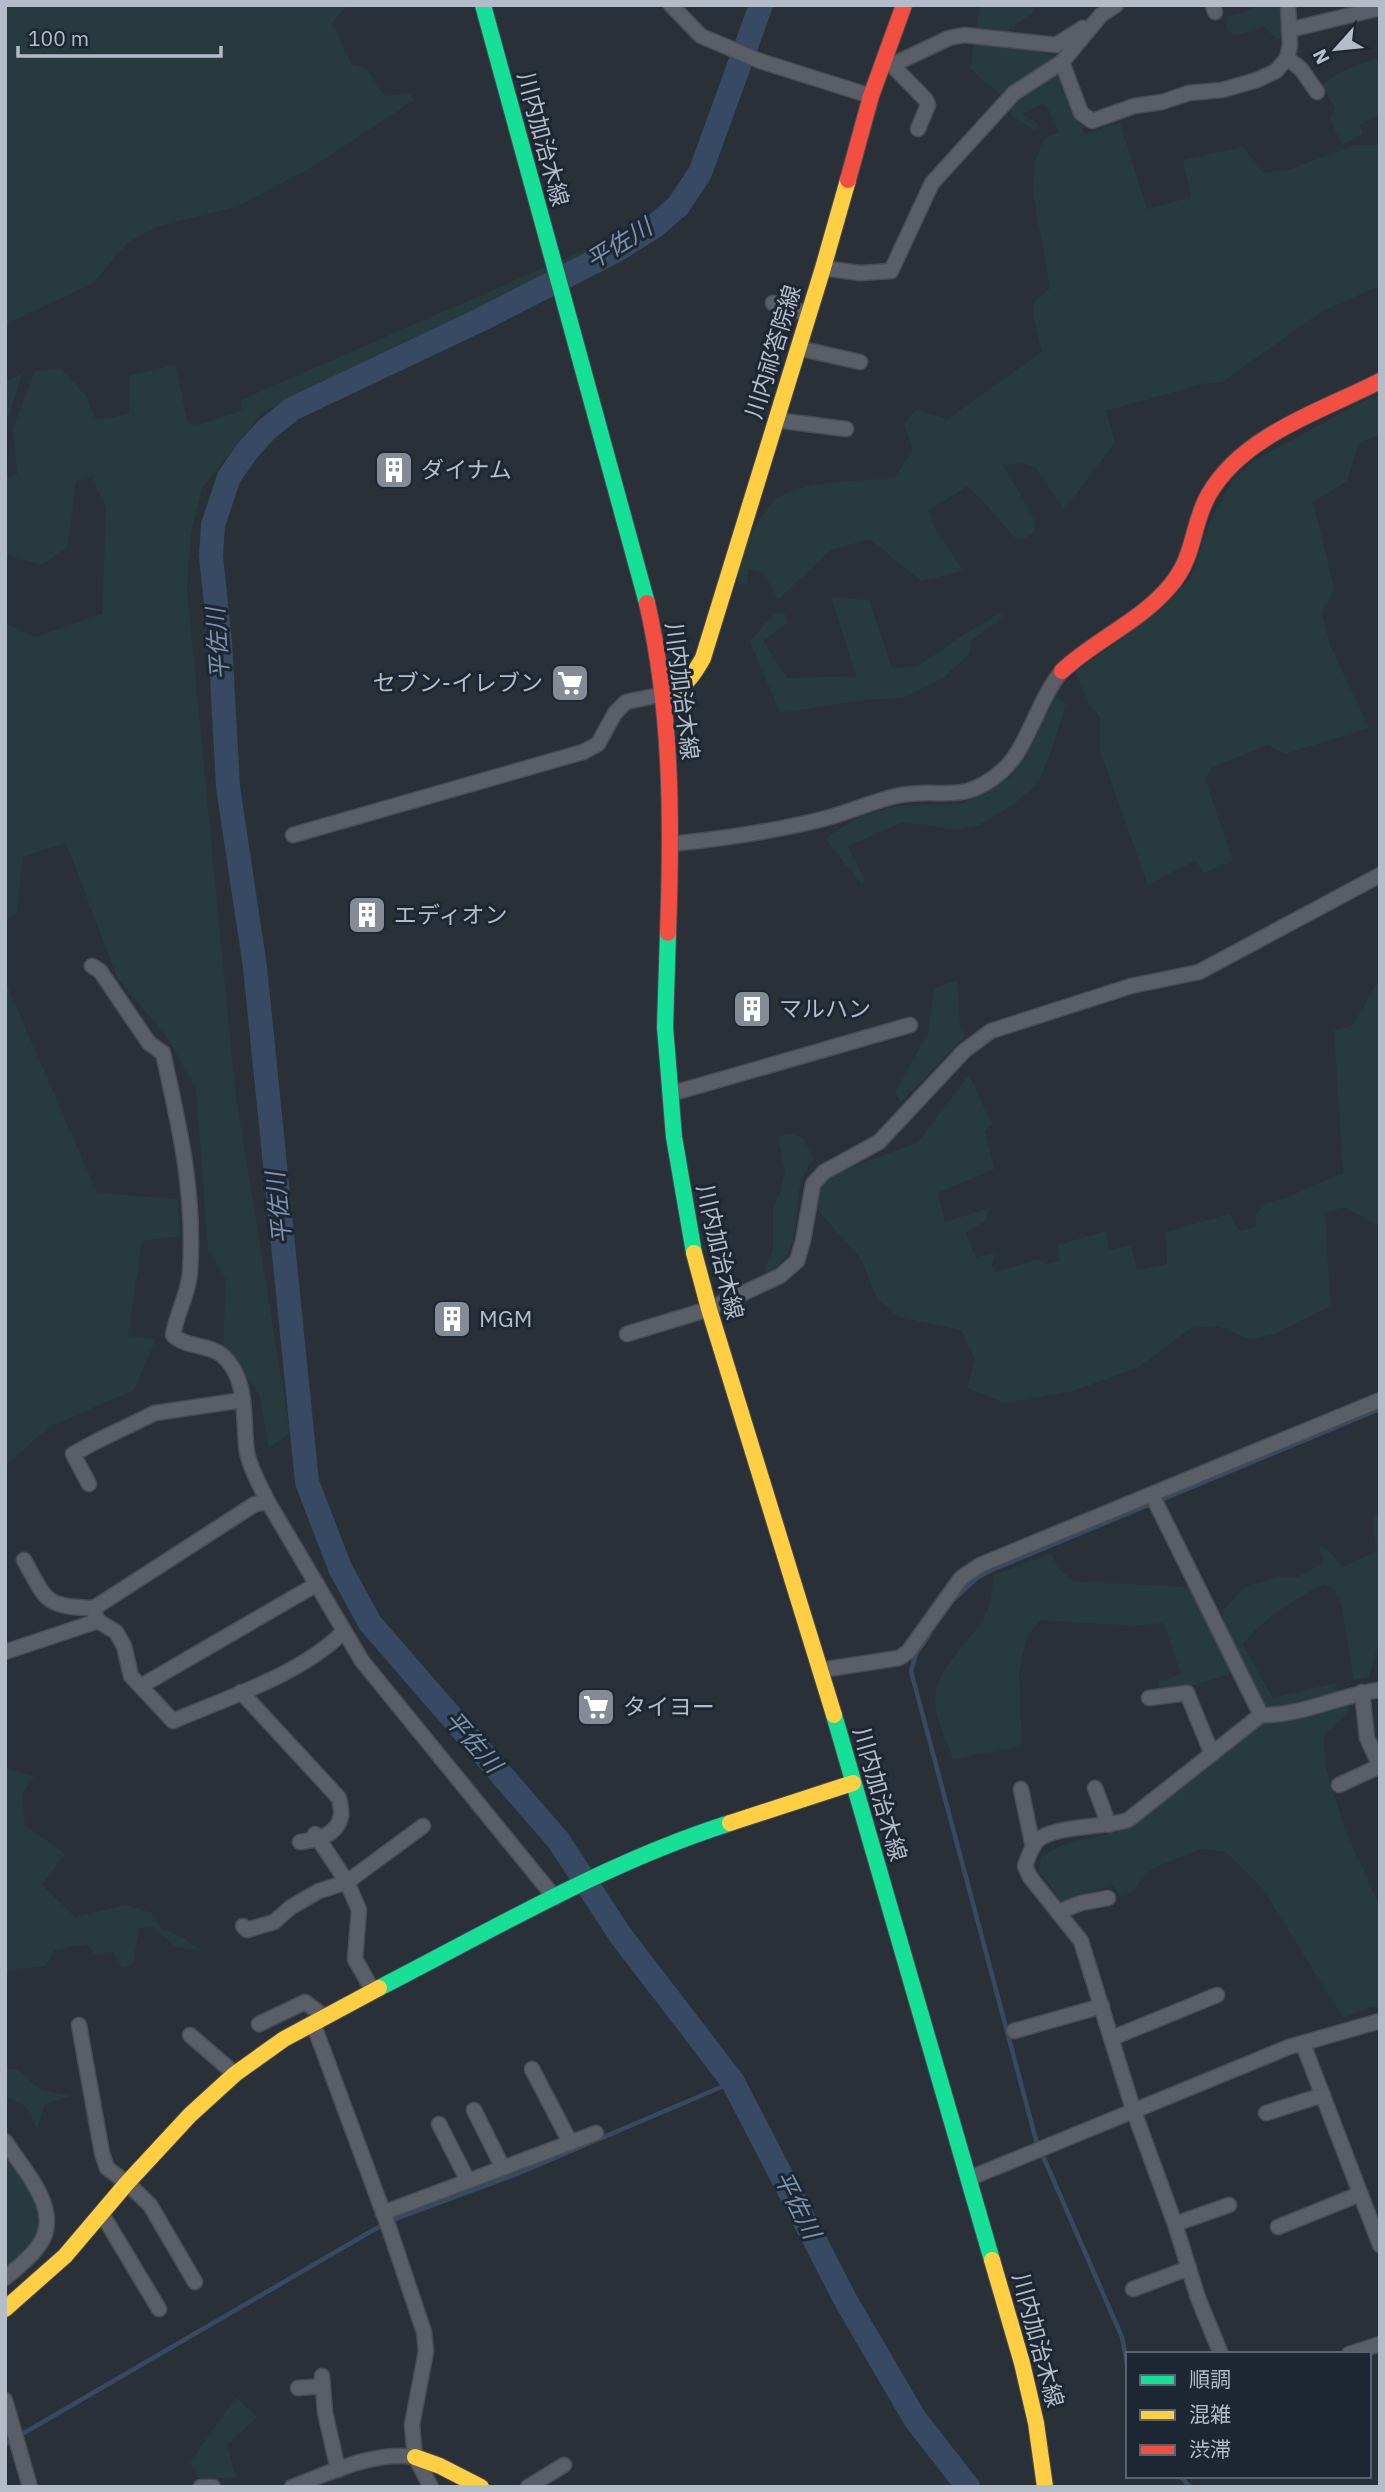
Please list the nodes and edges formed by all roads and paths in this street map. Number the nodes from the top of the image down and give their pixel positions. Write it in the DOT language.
graph roads {
  1 [pos="483,5"];
  2 [pos="671,5"];
  3 [pos="904,5"];
  4 [pos="1116,5"];
  5 [pos="1288,5"];
  6 [pos="1380,8"];
  7 [pos="1101,15"];
  8 [pos="1289,30"];
  9 [pos="1287,58"];
  10 [pos="1062,62"];
  11 [pos="888,64"];
  12 [pos="1317,92"];
  13 [pos="871,96"];
  14 [pos="918,129"];
  15 [pos="823,268"];
  16 [pos="773,303"];
  17 [pos="808,314"];
  18 [pos="798,348"];
  19 [pos="860,362"];
  20 [pos="1380,381"];
  21 [pos="776,420"];
  22 [pos="846,429"];
  23 [pos="1062,671"];
  24 [pos="663,694"];
  25 [pos="293,835"];
  26 [pos="671,844"];
  27 [pos="1380,875"];
  28 [pos="92,966"];
  29 [pos="910,1025"];
  30 [pos="670,1094"];
  31 [pos="709,1309"];
  32 [pos="627,1334"];
  33 [pos="243,1399"];
  34 [pos="1380,1400"];
  35 [pos="89,1484"];
  36 [pos="1154,1500"];
  37 [pos="268,1502"];
  38 [pos="24,1560"];
  39 [pos="317,1584"];
  40 [pos="96,1614"];
  41 [pos="344,1631"];
  42 [pos="5,1652"];
  43 [pos="821,1670"];
  44 [pos="141,1686"];
  45 [pos="1380,1690"];
  46 [pos="241,1692"];
  47 [pos="1362,1692"];
  48 [pos="1149,1698"];
  49 [pos="1261,1715"];
  50 [pos="1212,1754"];
  51 [pos="1380,1766"];
  52 [pos="853,1783"];
  53 [pos="1339,1785"];
  54 [pos="1095,1788"];
  55 [pos="1021,1789"];
  56 [pos="1109,1825"];
  57 [pos="423,1826"];
  58 [pos="317,1837"];
  59 [pos="300,1842"];
  60 [pos="1034,1847"];
  61 [pos="347,1882"];
  62 [pos="558,1897"];
  63 [pos="1108,1898"];
  64 [pos="1058,1912"];
  65 [pos="243,1927"];
  66 [pos="373,1991"];
  67 [pos="1217,1995"];
  68 [pos="1102,2006"];
  69 [pos="319,2020"];
  70 [pos="1380,2021"];
  71 [pos="259,2024"];
  72 [pos="79,2025"];
  73 [pos="1014,2031"];
  74 [pos="190,2035"];
  75 [pos="1112,2038"];
  76 [pos="1303,2044"];
  77 [pos="532,2069"];
  78 [pos="235,2074"];
  79 [pos="1323,2095"];
  80 [pos="1133,2109"];
  81 [pos="474,2110"];
  82 [pos="1266,2113"];
  83 [pos="439,2124"];
  84 [pos="596,2133"];
  85 [pos="5,2141"];
  86 [pos="570,2142"];
  87 [pos="503,2168"];
  88 [pos="970,2178"];
  89 [pos="468,2181"];
  90 [pos="127,2183"];
  91 [pos="1360,2194"];
  92 [pos="1229,2206"];
  93 [pos="102,2214"];
  94 [pos="386,2220"];
  95 [pos="1175,2224"];
  96 [pos="1278,2227"];
  97 [pos="1380,2245"];
  98 [pos="1189,2268"];
  99 [pos="5,2278"];
  100 [pos="195,2282"];
  101 [pos="1133,2289"];
  102 [pos="5,2309"];
  103 [pos="159,2309"];
  104 [pos="1380,2344"];
  105 [pos="1220,2352"];
  106 [pos="1355,2352"];
  107 [pos="298,2388"];
  108 [pos="5,2400"];
  109 [pos="415,2457"];
  110 [pos="564,2465"];
  111 [pos="338,2470"];
  112 [pos="30,2487"];
  113 [pos="201,2487"];
  114 [pos="212,2487"];
  115 [pos="292,2487"];
  116 [pos="431,2487"];
  117 [pos="481,2487"];
  118 [pos="528,2487"];
  119 [pos="1045,2487"];
  1 -- 24 [label="main road, 川内加治木線"];
  2 -- 13 [label="street"];
  3 -- 11 [label="main road, 川内祁答院線"];
  4 -- 7 [label="street"];
  5 -- 8 [label="street"];
  6 -- 8 [label="street"];
  7 -- 10 [label="street"];
  7 -- 11 [label="street"];
  8 -- 9 [label="street"];
  9 -- 10 [label="street"];
  9 -- 12 [label="street"];
  10 -- 15 [label="street"];
  11 -- 13 [label="main road, 川内祁答院線"];
  11 -- 14 [label="street"];
  13 -- 15 [label="main road, 川内祁答院線"];
  15 -- 17 [label="main road, 川内祁答院線"];
  16 -- 17 [label="street"];
  17 -- 18 [label="main road, 川内祁答院線"];
  18 -- 19 [label="street"];
  18 -- 21 [label="main road, 川内祁答院線"];
  20 -- 23 [label="main road"];
  21 -- 22 [label="street"];
  21 -- 24 [label="main road, 川内祁答院線"];
  23 -- 26 [label="street"];
  24 -- 25 [label="street"];
  24 -- 26 [label="main road, 川内加治木線"];
  26 -- 30 [label="main road, 川内加治木線"];
  27 -- 31 [label="street"];
  28 -- 33 [label="street"];
  29 -- 30 [label="street"];
  30 -- 31 [label="main road, 川内加治木線"];
  31 -- 32 [label="street"];
  31 -- 43 [label="main road, 川内加治木線"];
  33 -- 35 [label="street"];
  33 -- 37 [label="street"];
  34 -- 36 [label="street"];
  36 -- 43 [label="street"];
  36 -- 49 [label="street"];
  37 -- 39 [label="street"];
  37 -- 40 [label="street"];
  38 -- 40 [label="street"];
  39 -- 41 [label="street"];
  39 -- 44 [label="street"];
  40 -- 42 [label="street"];
  40 -- 44 [label="street"];
  41 -- 46 [label="street"];
  41 -- 62 [label="street"];
  43 -- 52 [label="main road, 川内加治木線"];
  44 -- 46 [label="street"];
  45 -- 47 [label="street"];
  46 -- 58 [label="street"];
  47 -- 49 [label="street"];
  47 -- 51 [label="street"];
  48 -- 50 [label="street"];
  49 -- 50 [label="street"];
  50 -- 56 [label="street"];
  51 -- 53 [label="street"];
  52 -- 62 [label="main road"];
  52 -- 88 [label="main road, 川内加治木線"];
  54 -- 56 [label="street"];
  55 -- 60 [label="street"];
  56 -- 60 [label="street"];
  57 -- 61 [label="street"];
  58 -- 59 [label="street"];
  58 -- 61 [label="street"];
  60 -- 64 [label="street"];
  61 -- 65 [label="street"];
  61 -- 66 [label="street"];
  62 -- 66 [label="main road"];
  63 -- 64 [label="street"];
  64 -- 68 [label="street"];
  66 -- 69 [label="main road"];
  67 -- 75 [label="street"];
  68 -- 73 [label="street"];
  68 -- 75 [label="street"];
  69 -- 71 [label="street"];
  69 -- 78 [label="main road"];
  69 -- 94 [label="street"];
  70 -- 76 [label="street"];
  72 -- 90 [label="street"];
  74 -- 78 [label="street"];
  75 -- 80 [label="street"];
  76 -- 79 [label="street"];
  76 -- 80 [label="street"];
  77 -- 86 [label="street"];
  78 -- 90 [label="main road"];
  79 -- 82 [label="street"];
  79 -- 91 [label="street"];
  80 -- 88 [label="street"];
  80 -- 95 [label="street"];
  81 -- 87 [label="street"];
  83 -- 89 [label="street"];
  84 -- 86 [label="street"];
  85 -- 99 [label="street"];
  86 -- 87 [label="street"];
  87 -- 89 [label="street"];
  88 -- 119 [label="main road, 川内加治木線"];
  89 -- 94 [label="street"];
  90 -- 93 [label="main road"];
  90 -- 100 [label="street"];
  91 -- 96 [label="street"];
  91 -- 97 [label="street"];
  92 -- 95 [label="street"];
  93 -- 102 [label="main road"];
  93 -- 103 [label="street"];
  94 -- 109 [label="street"];
  95 -- 98 [label="street"];
  98 -- 101 [label="street"];
  98 -- 105 [label="street"];
  104 -- 106 [label="street"];
  107 -- 111 [label="street"];
  108 -- 112 [label="street"];
  109 -- 111 [label="street"];
  109 -- 116 [label="street"];
  109 -- 117 [label="main road"];
  110 -- 118 [label="street"];
  111 -- 115 [label="street"];
  113 -- 114 [label="street"];
}
